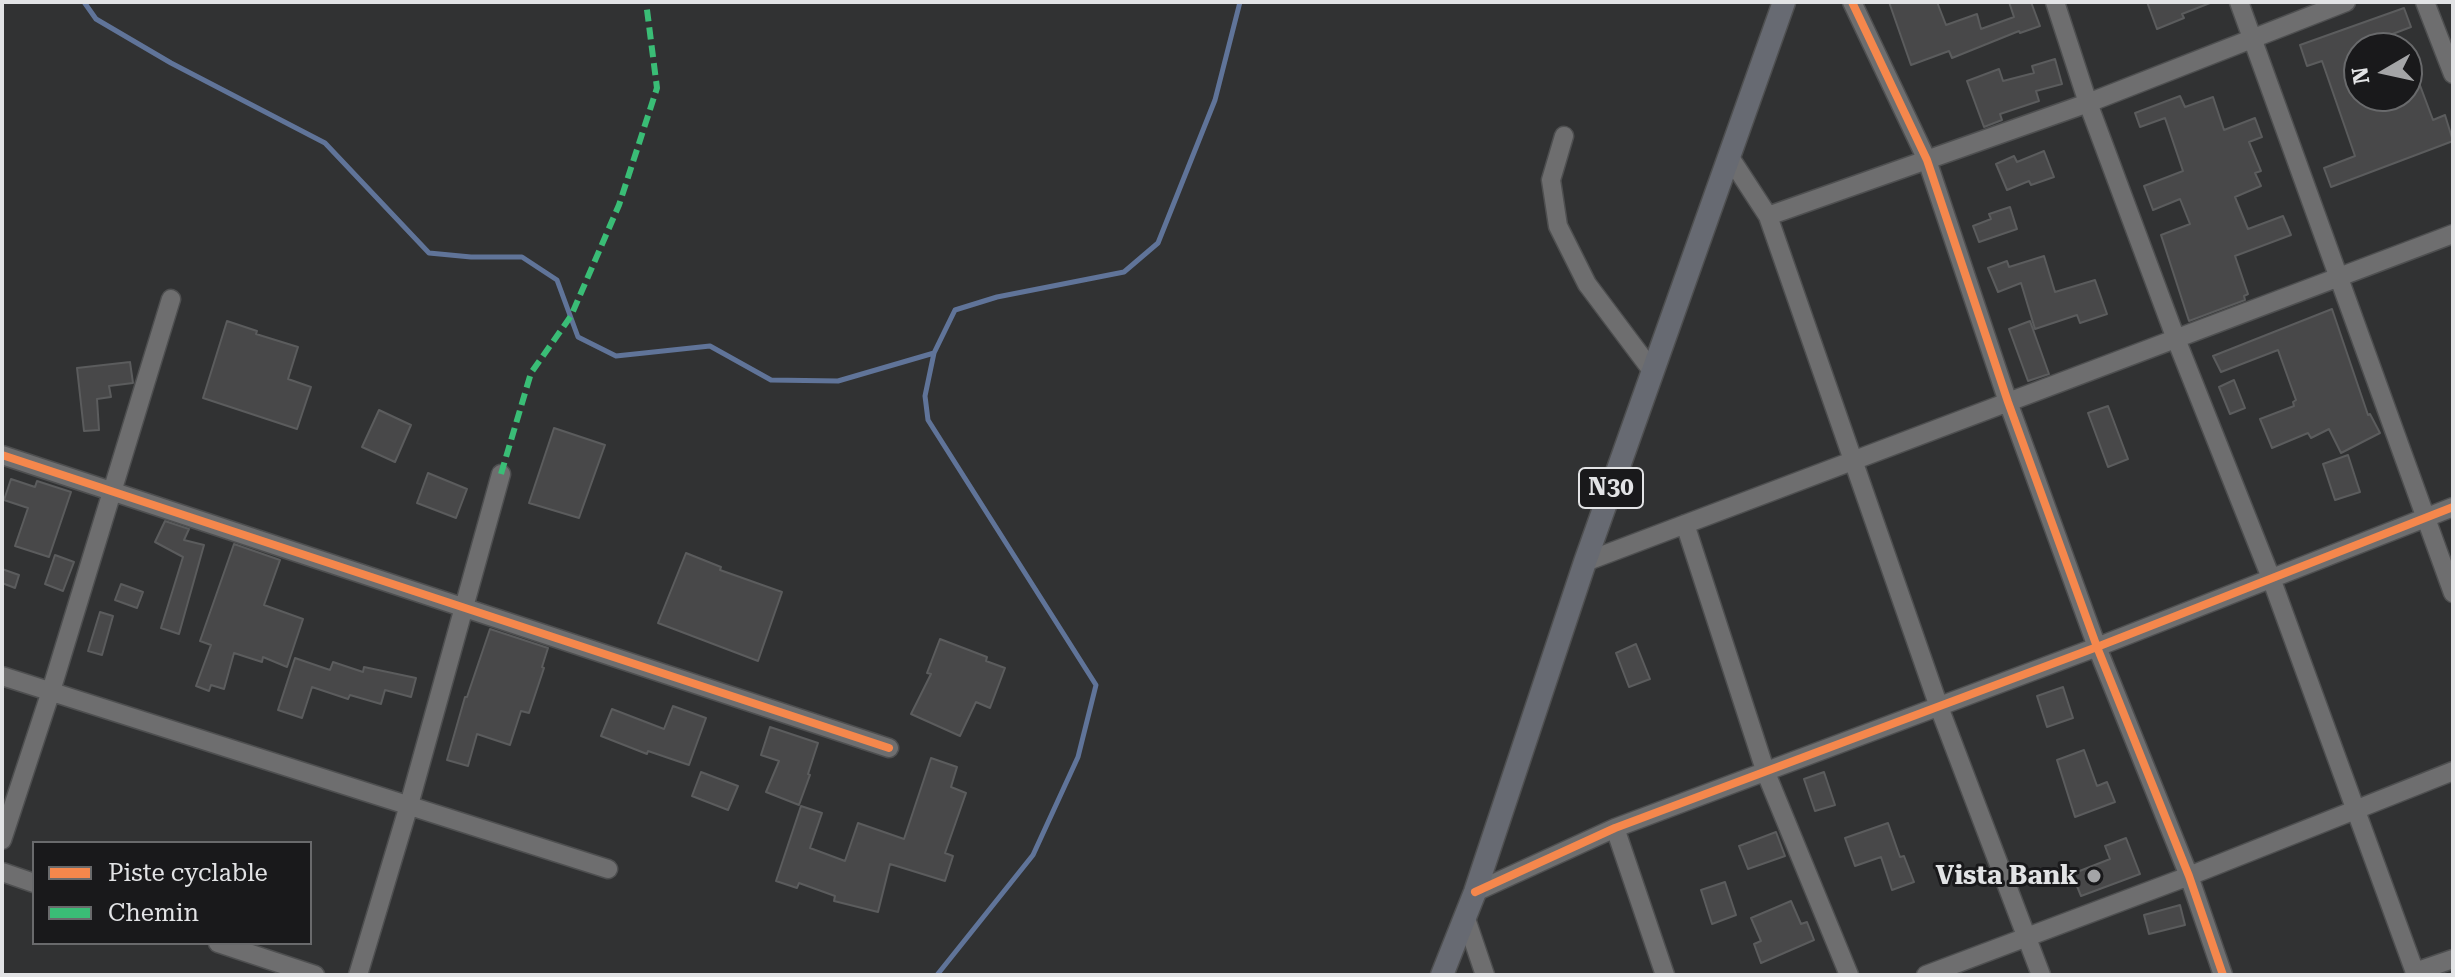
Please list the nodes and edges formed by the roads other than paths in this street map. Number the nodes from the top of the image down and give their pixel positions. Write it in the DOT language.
graph roads {
  1 [pos="1784,2"];
  2 [pos="1852,2"];
  3 [pos="2055,2"];
  4 [pos="2239,2"];
  5 [pos="2346,2"];
  6 [pos="2425,2"];
  7 [pos="2251,37"];
  8 [pos="2453,74"];
  9 [pos="2088,103"];
  10 [pos="1564,136"];
  11 [pos="1729,156"];
  12 [pos="1927,160"];
  13 [pos="1768,216"];
  14 [pos="2453,234"];
  15 [pos="2338,278"];
  16 [pos="171,299"];
  17 [pos="2176,339"];
  18 [pos="1653,372"];
  19 [pos="2008,402"];
  20 [pos="2,455"];
  21 [pos="1854,460"];
  22 [pos="501,474"];
  23 [pos="113,491"];
  24 [pos="2453,507"];
  25 [pos="2425,518"];
  26 [pos="1685,524"];
  27 [pos="1585,562"];
  28 [pos="2271,578"];
  29 [pos="2453,593"];
  30 [pos="464,607"];
  31 [pos="2097,647"];
  32 [pos="2,676"];
  33 [pos="51,691"];
  34 [pos="1939,707"];
  35 [pos="889,748"];
  36 [pos="2453,771"];
  37 [pos="1766,773"];
  38 [pos="409,805"];
  39 [pos="2358,809"];
  40 [pos="1615,828"];
  41 [pos="2,840"];
  42 [pos="608,869"];
  43 [pos="2,872"];
  44 [pos="2189,876"];
  45 [pos="32,882"];
  46 [pos="1475,892"];
  47 [pos="1465,916"];
  48 [pos="2027,937"];
  49 [pos="224,945"];
  50 [pos="2453,959"];
  51 [pos="2415,974"];
  52 [pos="315,975"];
  53 [pos="358,975"];
  54 [pos="1442,975"];
  55 [pos="1485,975"];
  56 [pos="1665,975"];
  57 [pos="1849,975"];
  58 [pos="1926,975"];
  59 [pos="2041,975"];
  60 [pos="2223,975"];
  1 -- 11 [label="main road, N30"];
  2 -- 12 [label="street"];
  3 -- 9 [label="street"];
  4 -- 7 [label="street"];
  5 -- 7 [label="street"];
  6 -- 8 [label="street"];
  7 -- 9 [label="street"];
  7 -- 15 [label="street"];
  9 -- 12 [label="street"];
  9 -- 17 [label="street"];
  10 -- 18 [label="street"];
  11 -- 13 [label="street"];
  11 -- 18 [label="main road, N30"];
  12 -- 13 [label="street"];
  12 -- 19 [label="street"];
  13 -- 21 [label="street"];
  14 -- 15 [label="street"];
  15 -- 17 [label="street"];
  15 -- 25 [label="street"];
  16 -- 23 [label="street"];
  17 -- 19 [label="street"];
  17 -- 28 [label="street"];
  18 -- 27 [label="main road, N30"];
  19 -- 21 [label="street"];
  19 -- 31 [label="street"];
  20 -- 23 [label="street"];
  21 -- 26 [label="street"];
  21 -- 34 [label="street"];
  22 -- 30 [label="street"];
  23 -- 30 [label="street"];
  23 -- 33 [label="street"];
  24 -- 25 [label="street"];
  25 -- 28 [label="street"];
  25 -- 29 [label="street"];
  26 -- 27 [label="street"];
  26 -- 37 [label="street"];
  27 -- 46 [label="main road, N30"];
  28 -- 31 [label="street"];
  28 -- 39 [label="street"];
  30 -- 35 [label="street"];
  30 -- 38 [label="street"];
  31 -- 34 [label="street"];
  31 -- 44 [label="street"];
  32 -- 33 [label="street"];
  33 -- 38 [label="street"];
  33 -- 41 [label="street"];
  34 -- 37 [label="street"];
  34 -- 48 [label="street"];
  36 -- 39 [label="street"];
  37 -- 40 [label="street"];
  37 -- 57 [label="street"];
  38 -- 42 [label="street"];
  38 -- 53 [label="street"];
  39 -- 44 [label="street"];
  39 -- 51 [label="street"];
  40 -- 46 [label="street"];
  40 -- 56 [label="street"];
  43 -- 45 [label="street"];
  44 -- 48 [label="street"];
  44 -- 60 [label="street"];
  46 -- 47 [label="main road, N30"];
  47 -- 54 [label="main road, N30"];
  47 -- 55 [label="street"];
  48 -- 58 [label="street"];
  48 -- 59 [label="street"];
  49 -- 52 [label="street"];
  50 -- 51 [label="street"];
}
